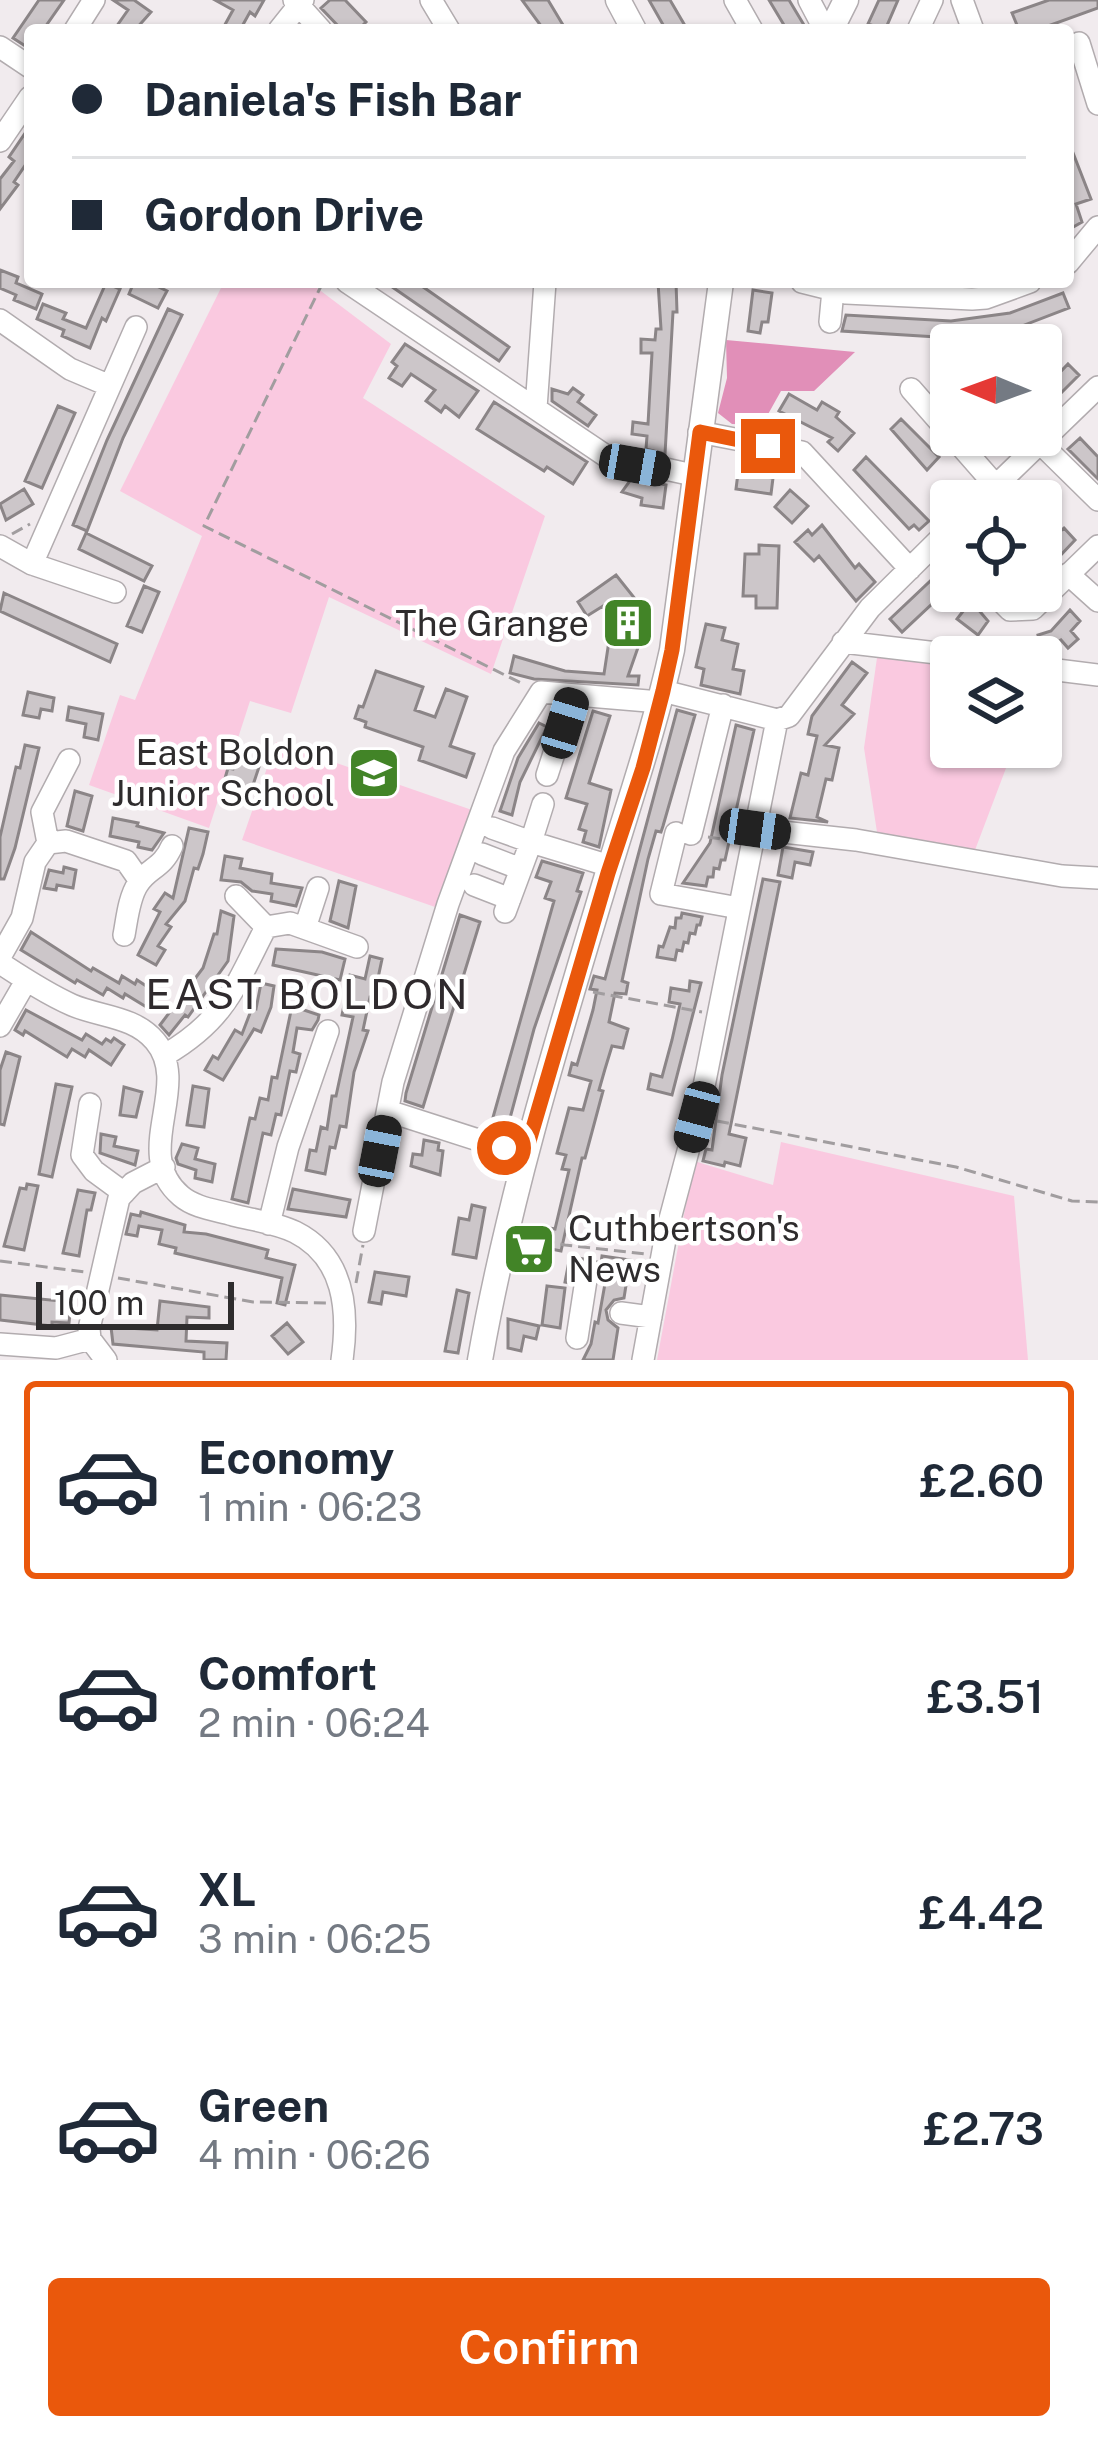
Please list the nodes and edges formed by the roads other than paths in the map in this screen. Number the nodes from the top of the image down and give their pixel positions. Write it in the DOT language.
graph roads {
  1 [pos="1082,42"];
  2 [pos="1098,104"];
  3 [pos="24,106"];
  4 [pos="0,141"];
  5 [pos="1098,227"];
  6 [pos="1074,256"];
  7 [pos="356,288"];
  8 [pos="545,288"];
  9 [pos="720,288"];
  10 [pos="837,288"];
  11 [pos="984,290"];
  12 [pos="0,320"];
  13 [pos="830,322"];
  14 [pos="136,327"];
  15 [pos="110,386"];
  16 [pos="1098,387"];
  17 [pos="911,389"];
  18 [pos="536,408"];
  19 [pos="1062,422"];
  20 [pos="700,432"];
  21 [pos="1027,456"];
  22 [pos="1053,456"];
  23 [pos="693,475"];
  24 [pos="978,480"];
  25 [pos="1002,480"];
  26 [pos="1098,500"];
  27 [pos="0,543"];
  28 [pos="1098,546"];
  29 [pos="930,553"];
  30 [pos="32,564"];
  31 [pos="910,569"];
  32 [pos="1068,574"];
  33 [pos="1062,580"];
  34 [pos="115,592"];
  35 [pos="1098,601"];
  36 [pos="843,642"];
  37 [pos="930,652"];
  38 [pos="1062,670"];
  39 [pos="1098,674"];
  40 [pos="573,695"];
  41 [pos="661,696"];
  42 [pos="723,705"];
  43 [pos="777,720"];
  44 [pos="69,760"];
  45 [pos="547,775"];
  46 [pos="543,804"];
  47 [pos="492,828"];
  48 [pos="755,829"];
  49 [pos="531,842"];
  50 [pos="48,843"];
  51 [pos="172,846"];
  52 [pos="482,854"];
  53 [pos="610,866"];
  54 [pos="521,869"];
  55 [pos="1098,878"];
  56 [pos="140,880"];
  57 [pos="474,885"];
  58 [pos="318,888"];
  59 [pos="236,896"];
  60 [pos="739,908"];
  61 [pos="266,927"];
  62 [pos="305,928"];
  63 [pos="124,934"];
  64 [pos="357,947"];
  65 [pos="0,960"];
  66 [pos="26,980"];
  67 [pos="0,1026"];
  68 [pos="328,1031"];
  69 [pos="165,1055"];
  70 [pos="90,1104"];
  71 [pos="388,1112"];
  72 [pos="525,1155"];
  73 [pos="164,1167"];
  74 [pos="124,1192"];
  75 [pos="269,1224"];
  76 [pos="364,1231"];
  77 [pos="586,1280"];
  78 [pos="601,1310"];
  79 [pos="651,1317"];
  80 [pos="577,1338"];
  81 [pos="90,1339"];
  82 [pos="0,1344"];
  83 [pos="106,1360"];
  84 [pos="342,1360"];
  85 [pos="481,1360"];
  86 [pos="644,1360"];
  1 -- 2 [label="street"];
  3 -- 4 [label="street"];
  5 -- 6 [label="street"];
  7 -- 18 [label="street"];
  8 -- 18 [label="street"];
  9 -- 20 [label="main road"];
  10 -- 11 [label="street"];
  10 -- 13 [label="street"];
  12 -- 15 [label="street"];
  14 -- 15 [label="street"];
  15 -- 30 [label="street"];
  16 -- 19 [label="street"];
  17 -- 24 [label="street"];
  18 -- 23 [label="street"];
  20 -- 23 [label="main road"];
  20 -- 31 [label="street"];
  21 -- 25 [label="street"];
  22 -- 26 [label="street"];
  23 -- 41 [label="main road"];
  27 -- 30 [label="street"];
  28 -- 32 [label="street"];
  29 -- 31 [label="street"];
  30 -- 34 [label="street"];
  31 -- 36 [label="street"];
  32 -- 33 [label="street"];
  32 -- 35 [label="street"];
  36 -- 37 [label="street"];
  36 -- 43 [label="street"];
  38 -- 39 [label="street"];
  40 -- 41 [label="street"];
  40 -- 45 [label="street"];
  40 -- 71 [label="street"];
  41 -- 42 [label="street"];
  41 -- 53 [label="main road"];
  42 -- 43 [label="street"];
  42 -- 60 [label="street"];
  43 -- 48 [label="street"];
  44 -- 50 [label="street"];
  46 -- 49 [label="street"];
  47 -- 49 [label="street"];
  48 -- 55 [label="street"];
  48 -- 60 [label="street"];
  49 -- 53 [label="street"];
  49 -- 54 [label="street"];
  50 -- 56 [label="street"];
  50 -- 65 [label="street"];
  51 -- 56 [label="street"];
  52 -- 54 [label="street"];
  53 -- 72 [label="main road"];
  54 -- 57 [label="street"];
  56 -- 63 [label="street"];
  58 -- 62 [label="street"];
  59 -- 61 [label="street"];
  60 -- 79 [label="street"];
  61 -- 62 [label="street"];
  61 -- 69 [label="street"];
  62 -- 64 [label="street"];
  65 -- 66 [label="street"];
  66 -- 67 [label="street"];
  66 -- 69 [label="street"];
  68 -- 75 [label="street"];
  69 -- 73 [label="street"];
  70 -- 74 [label="street"];
  71 -- 72 [label="street"];
  71 -- 76 [label="street"];
  72 -- 85 [label="main road"];
  73 -- 74 [label="street"];
  73 -- 75 [label="street"];
  74 -- 81 [label="street"];
  75 -- 84 [label="street"];
  77 -- 78 [label="street"];
  78 -- 79 [label="street"];
  78 -- 80 [label="street"];
  79 -- 86 [label="street"];
  81 -- 82 [label="street"];
  81 -- 83 [label="street"];
}
